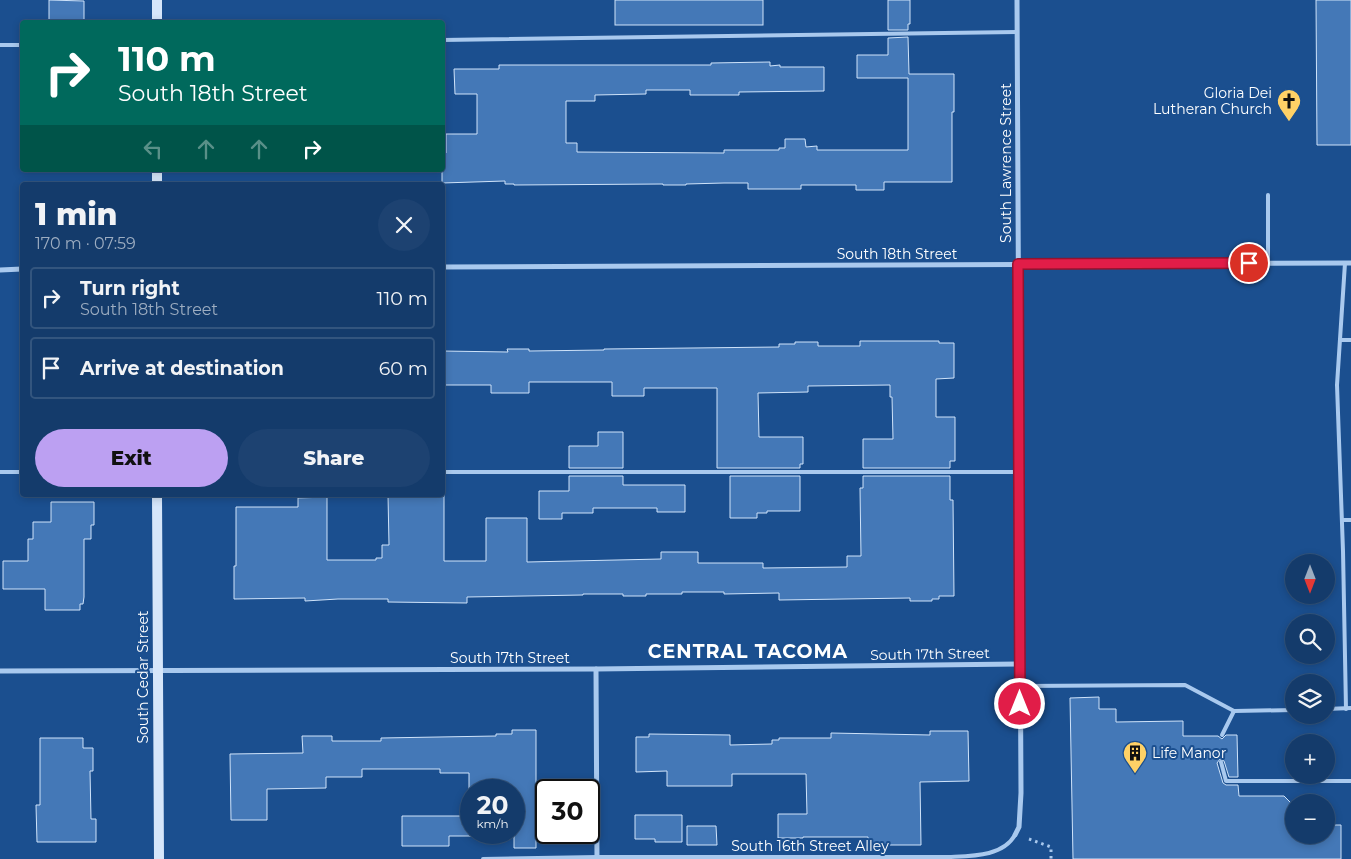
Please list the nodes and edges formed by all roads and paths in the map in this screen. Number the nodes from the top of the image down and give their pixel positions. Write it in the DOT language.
graph roads {
  1 [pos="157,0"];
  2 [pos="1017,0"];
  3 [pos="157,20"];
  4 [pos="1017,32"];
  5 [pos="445,40"];
  6 [pos="0,45"];
  7 [pos="20,45"];
  8 [pos="1268,195"];
  9 [pos="1268,263"];
  10 [pos="1348,263"];
  11 [pos="1018,264"];
  12 [pos="445,267"];
  13 [pos="0,270"];
  14 [pos="20,270"];
  15 [pos="1340,340"];
  16 [pos="1351,340"];
  17 [pos="0,472"];
  18 [pos="20,472"];
  19 [pos="445,472"];
  20 [pos="1019,472"];
  21 [pos="157,497"];
  22 [pos="1342,520"];
  23 [pos="1351,520"];
  24 [pos="1020,664"];
  25 [pos="596,669"];
  26 [pos="157,670"];
  27 [pos="0,671"];
  28 [pos="1020,686"];
  29 [pos="1335,709"];
  30 [pos="1348,709"];
  31 [pos="1285,710"];
  32 [pos="1234,711"];
  33 [pos="1222,736"];
  34 [pos="1221,762"];
  35 [pos="1351,780"];
  36 [pos="1015,835"];
  37 [pos="597,858"];
  38 [pos="159,859"];
  39 [pos="483,859"];
  40 [pos="1051,859"];
  1 -- 3 [label="main road"];
  2 -- 4 [label="street, South Lawrence Street"];
  4 -- 5 [label="lane"];
  4 -- 11 [label="street, South Lawrence Street"];
  6 -- 7 [label="lane"];
  8 -- 9 [label="lane"];
  9 -- 10 [label="street, South 18th Street"];
  9 -- 11 [label="street, South 18th Street"];
  10 -- 15 [label="lane"];
  11 -- 12 [label="street, South 18th Street"];
  11 -- 20 [label="street, South Lawrence Street"];
  13 -- 14 [label="street"];
  15 -- 16 [label="lane"];
  15 -- 22 [label="lane"];
  17 -- 18 [label="lane"];
  19 -- 20 [label="lane"];
  20 -- 24 [label="street, South Lawrence Street"];
  21 -- 26 [label="main road, South Cedar Street"];
  22 -- 23 [label="lane"];
  22 -- 30 [label="lane"];
  24 -- 25 [label="street, South 17th Street"];
  24 -- 28 [label="street, South Lawrence Street"];
  25 -- 26 [label="street, South 17th Street"];
  25 -- 37 [label="street"];
  26 -- 27 [label="street, South 17th Street"];
  26 -- 38 [label="main road, South Cedar Street"];
  28 -- 32 [label="lane"];
  28 -- 36 [label="street, South Lawrence Street"];
  29 -- 30 [label="lane"];
  31 -- 32 [label="lane"];
  32 -- 33 [label="lane"];
  34 -- 35 [label="lane"];
  36 -- 37 [label="lane, South 16th Street Alley"];
  36 -- 40 [label="path"];
  37 -- 39 [label="lane, South 16th Street Alley"];
}
